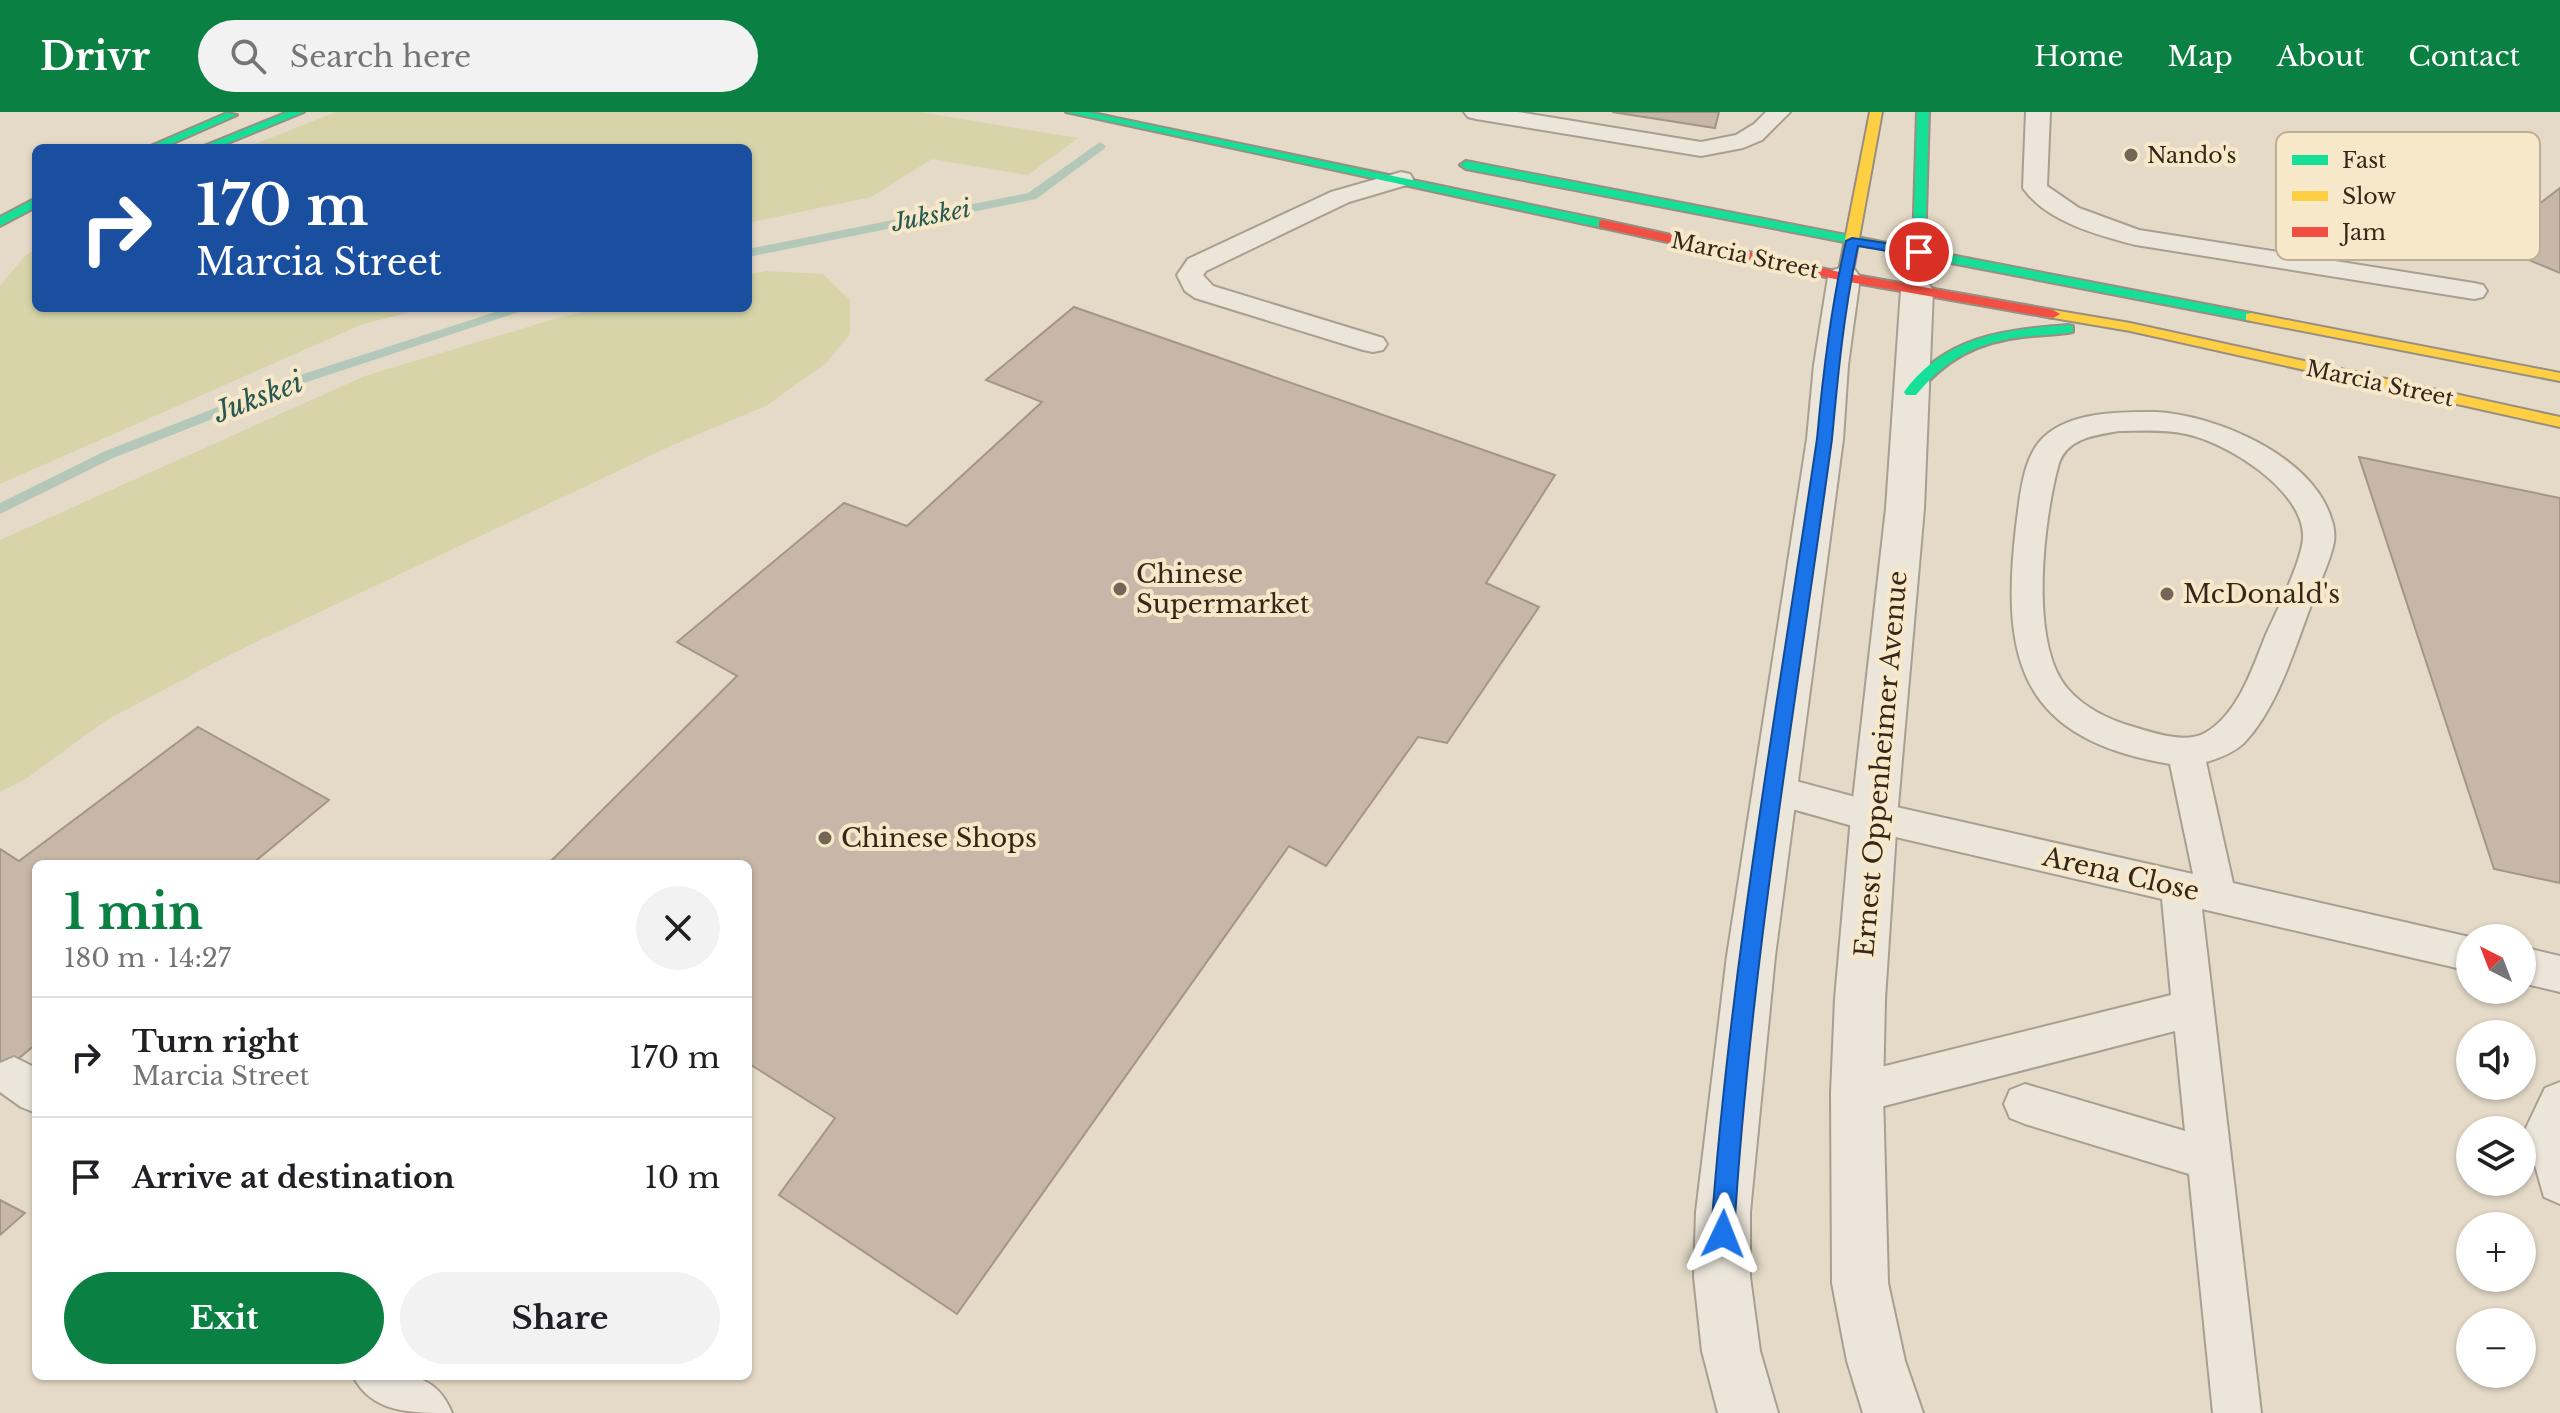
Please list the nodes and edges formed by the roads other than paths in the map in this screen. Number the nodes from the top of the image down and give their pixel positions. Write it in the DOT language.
graph roads {
  1 [pos="238,112"];
  2 [pos="298,112"];
  3 [pos="1072,112"];
  4 [pos="1476,112"];
  5 [pos="1778,112"];
  6 [pos="1876,112"];
  7 [pos="1923,112"];
  8 [pos="2038,112"];
  9 [pos="162,144"];
  10 [pos="215,144"];
  11 [pos="1441,160"];
  12 [pos="1401,179"];
  13 [pos="32,204"];
  14 [pos="32,214"];
  15 [pos="0,224"];
  16 [pos="1852,241"];
  17 [pos="1919,252"];
  18 [pos="2276,259"];
  19 [pos="2280,260"];
  20 [pos="1844,277"];
  21 [pos="1917,290"];
  22 [pos="2474,291"];
  23 [pos="2130,327"];
  24 [pos="1373,344"];
  25 [pos="2560,377"];
  26 [pos="1911,392"];
  27 [pos="2560,422"];
  28 [pos="2186,753"];
  29 [pos="1773,790"];
  30 [pos="1874,817"];
  31 [pos="2199,892"];
  32 [pos="2456,951"];
  33 [pos="2536,968"];
  34 [pos="2560,974"];
  35 [pos="2193,1008"];
  36 [pos="1857,1093"];
  37 [pos="2560,1102"];
  38 [pos="2025,1104"];
  39 [pos="2210,1159"];
  40 [pos="2560,1182"];
  41 [pos="383,1380"];
  42 [pos="428,1413"];
  43 [pos="1748,1413"];
  44 [pos="1893,1413"];
  45 [pos="2237,1413"];
  1 -- 9 [label="main road"];
  2 -- 10 [label="main road"];
  3 -- 12 [label="main road, Marcia Street"];
  4 -- 5 [label="lane"];
  6 -- 16 [label="main road"];
  7 -- 17 [label="main road, Ernest Oppenheimer Avenue"];
  8 -- 18 [label="lane"];
  11 -- 16 [label="main road, Marcia Street"];
  12 -- 20 [label="main road, Marcia Street"];
  12 -- 24 [label="lane"];
  13 -- 15 [label="main road"];
  14 -- 15 [label="main road"];
  16 -- 17 [label="main road, Marcia Street"];
  16 -- 20 [label="main road"];
  17 -- 21 [label="main road, Ernest Oppenheimer Avenue"];
  17 -- 25 [label="main road, Marcia Street"];
  19 -- 22 [label="lane"];
  20 -- 21 [label="main road, Marcia Street"];
  20 -- 29 [label="street"];
  21 -- 23 [label="main road, Marcia Street"];
  21 -- 26 [label="street, Ernest Oppenheimer Avenue"];
  23 -- 26 [label="main road"];
  23 -- 27 [label="main road, Marcia Street"];
  26 -- 30 [label="street, Ernest Oppenheimer Avenue"];
  28 -- 28 [label="lane"];
  28 -- 31 [label="lane"];
  29 -- 30 [label="lane, Arena Close"];
  29 -- 43 [label="street"];
  30 -- 31 [label="lane, Arena Close"];
  30 -- 36 [label="street, Ernest Oppenheimer Avenue"];
  31 -- 32 [label="lane, Arena Close"];
  31 -- 35 [label="lane"];
  33 -- 34 [label="lane"];
  35 -- 36 [label="lane"];
  35 -- 39 [label="lane"];
  36 -- 44 [label="street, Ernest Oppenheimer Avenue"];
  37 -- 40 [label="lane"];
  38 -- 39 [label="lane"];
  39 -- 45 [label="lane"];
  41 -- 42 [label="lane"];
}
